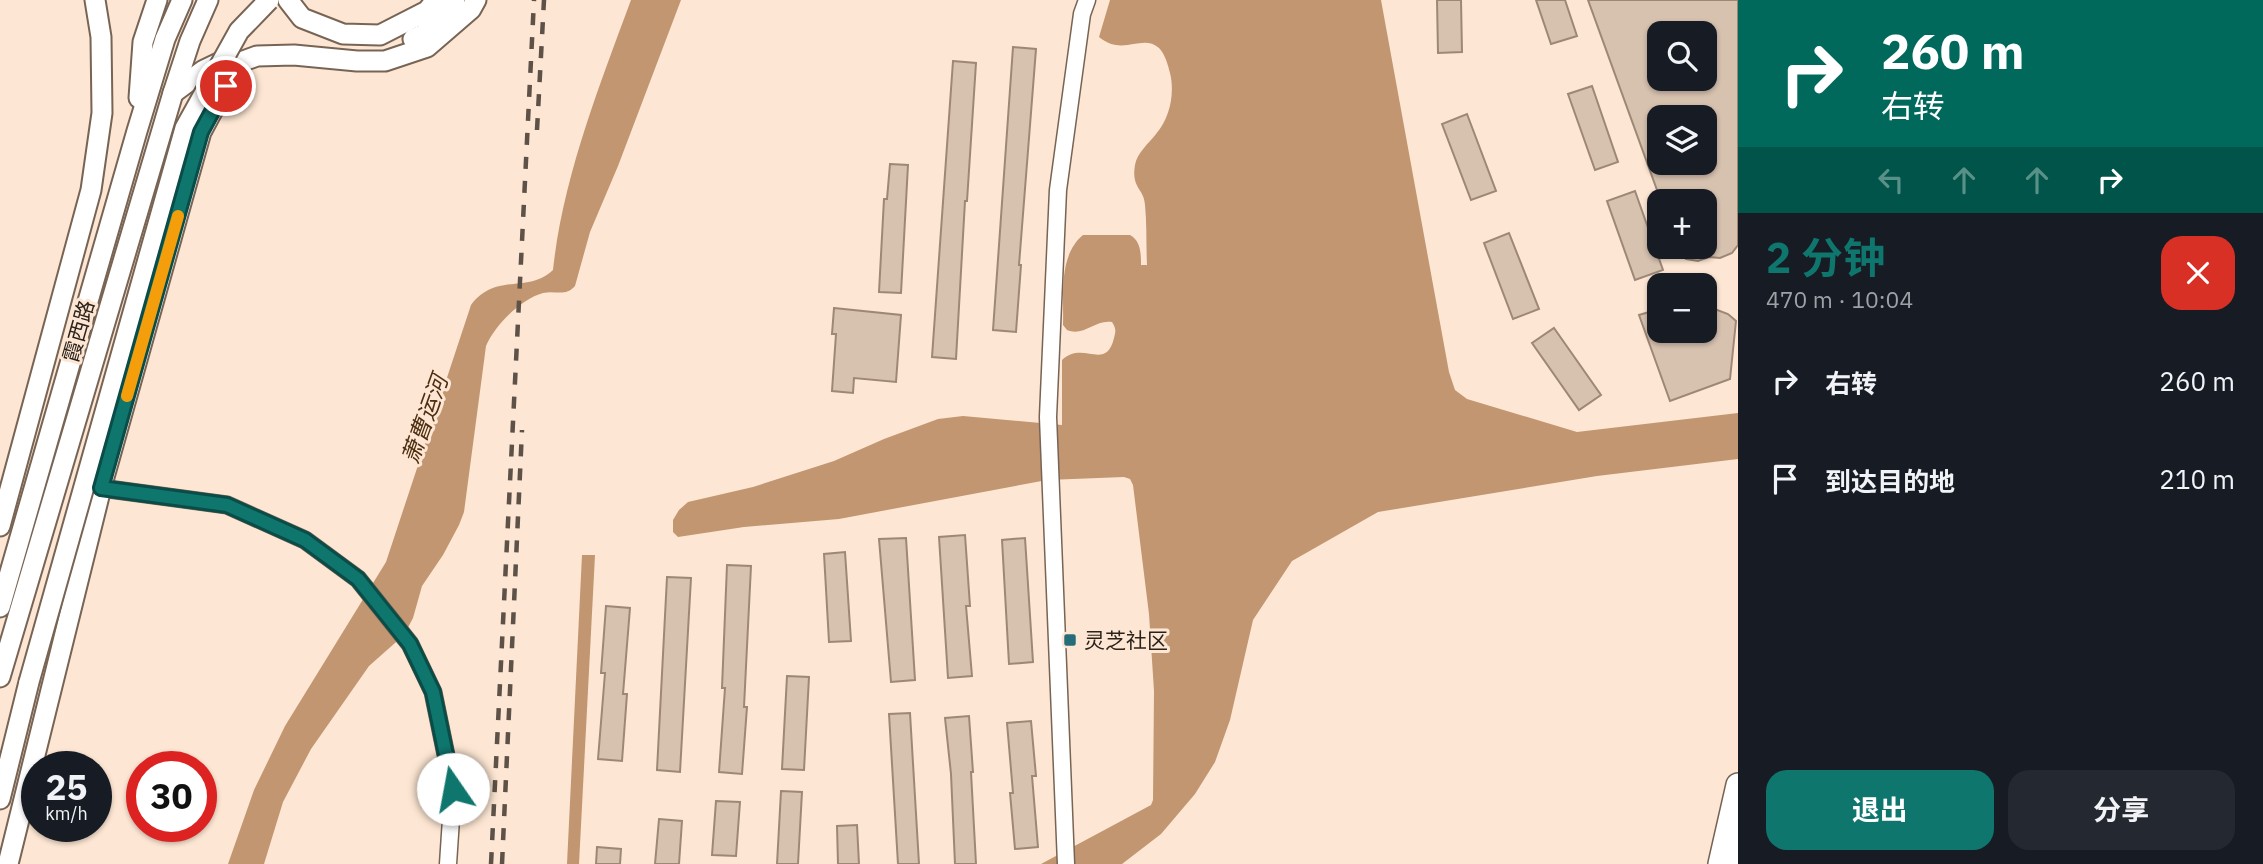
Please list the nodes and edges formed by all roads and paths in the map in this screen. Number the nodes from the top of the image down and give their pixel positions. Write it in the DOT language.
graph roads {
  1 [pos="95,0"];
  2 [pos="157,0"];
  3 [pos="182,0"];
  4 [pos="208,0"];
  5 [pos="269,0"];
  6 [pos="288,0"];
  7 [pos="436,0"];
  8 [pos="456,0"];
  9 [pos="476,0"];
  10 [pos="1087,0"];
  11 [pos="173,93"];
  12 [pos="137,131"];
  13 [pos="101,488"];
  14 [pos="0,526"];
  15 [pos="0,607"];
  16 [pos="0,677"];
  17 [pos="1738,785"];
  18 [pos="0,799"];
  19 [pos="1738,845"];
  20 [pos="8,864"];
  21 [pos="448,864"];
  22 [pos="1066,864"];
  23 [pos="1720,864"];
  24 [pos="1732,864"];
  1 -- 14 [label="main road"];
  2 -- 12 [label="main road"];
  3 -- 12 [label="main road, 霞西路"];
  4 -- 11 [label="main road, 霞西路"];
  5 -- 18 [label="main road, bridge"];
  6 -- 7 [label="main road"];
  8 -- 11 [label="main road"];
  9 -- 13 [label="main road"];
  10 -- 22 [label="street"];
  11 -- 16 [label="main road, 霞西路"];
  12 -- 15 [label="main road, 霞西路"];
  13 -- 20 [label="main road"];
  13 -- 21 [label="street"];
  17 -- 23 [label="highway"];
  19 -- 24 [label="main road"];
}
